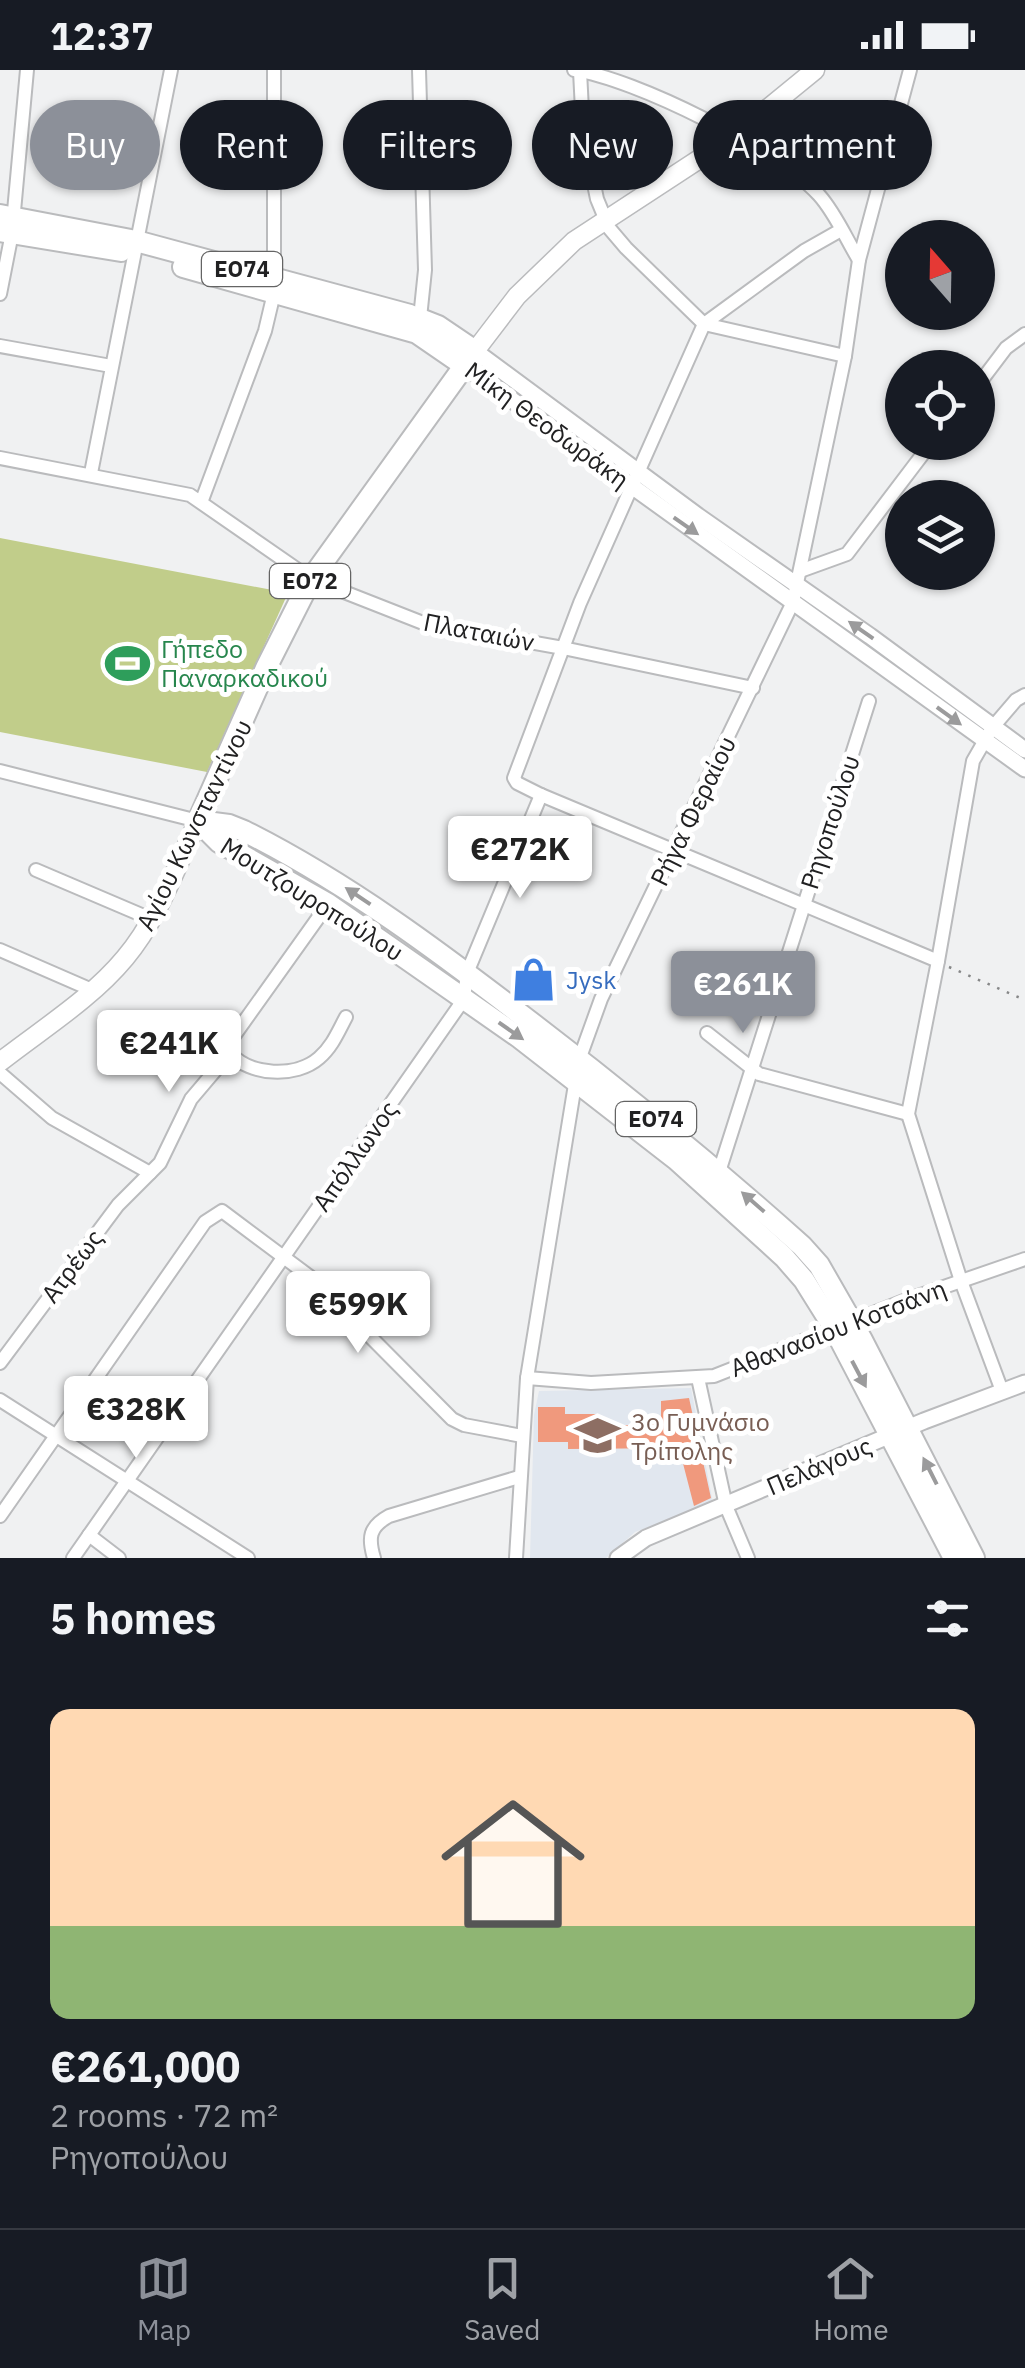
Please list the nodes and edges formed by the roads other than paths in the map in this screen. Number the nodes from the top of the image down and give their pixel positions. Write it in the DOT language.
graph roads {
  1 [pos="28,70"];
  2 [pos="171,70"];
  3 [pos="274,70"];
  4 [pos="419,70"];
  5 [pos="572,70"];
  6 [pos="815,70"];
  7 [pos="910,70"];
  8 [pos="580,71"];
  9 [pos="778,100"];
  10 [pos="693,116"];
  11 [pos="693,163"];
  12 [pos="814,190"];
  13 [pos="604,220"];
  14 [pos="6,224"];
  15 [pos="842,230"];
  16 [pos="135,247"];
  17 [pos="860,260"];
  18 [pos="274,285"];
  19 [pos="0,294"];
  20 [pos="420,318"];
  21 [pos="704,324"];
  22 [pos="1025,334"];
  23 [pos="0,346"];
  24 [pos="845,356"];
  25 [pos="470,358"];
  26 [pos="995,362"];
  27 [pos="111,366"];
  28 [pos="0,458"];
  29 [pos="918,460"];
  30 [pos="91,473"];
  31 [pos="634,480"];
  32 [pos="202,500"];
  33 [pos="311,579"];
  34 [pos="797,586"];
  35 [pos="563,648"];
  36 [pos="753,688"];
  37 [pos="1025,695"];
  38 [pos="869,701"];
  39 [pos="987,734"];
  40 [pos="1025,750"];
  41 [pos="1025,769"];
  42 [pos="0,770"];
  43 [pos="541,795"];
  44 [pos="198,822"];
  45 [pos="675,848"];
  46 [pos="36,870"];
  47 [pos="328,904"];
  48 [pos="802,906"];
  49 [pos="151,918"];
  50 [pos="0,950"];
  51 [pos="938,961"];
  52 [pos="467,974"];
  53 [pos="92,990"];
  54 [pos="464,998"];
  55 [pos="346,1017"];
  56 [pos="707,1033"];
  57 [pos="230,1053"];
  58 [pos="0,1062"];
  59 [pos="578,1070"];
  60 [pos="752,1071"];
  61 [pos="0,1073"];
  62 [pos="908,1114"];
  63 [pos="719,1172"];
  64 [pos="150,1173"];
  65 [pos="285,1255"];
  66 [pos="1025,1259"];
  67 [pos="961,1281"];
  68 [pos="843,1325"];
  69 [pos="0,1363"];
  70 [pos="527,1378"];
  71 [pos="698,1378"];
  72 [pos="1025,1383"];
  73 [pos="1002,1391"];
  74 [pos="0,1400"];
  75 [pos="899,1431"];
  76 [pos="54,1434"];
  77 [pos="522,1436"];
  78 [pos="519,1477"];
  79 [pos="127,1480"];
  80 [pos="726,1506"];
  81 [pos="0,1516"];
  82 [pos="89,1535"];
  83 [pos="73,1558"];
  84 [pos="120,1558"];
  85 [pos="248,1558"];
  86 [pos="374,1558"];
  87 [pos="516,1558"];
  88 [pos="618,1558"];
  89 [pos="748,1558"];
  90 [pos="954,1558"];
  91 [pos="974,1558"];
  1 -- 14 [label="street"];
  2 -- 16 [label="street"];
  3 -- 18 [label="street"];
  4 -- 20 [label="street"];
  5 -- 8 [label="street"];
  6 -- 9 [label="main road, ΕΟ72"];
  7 -- 17 [label="street, Ρήγα Φεραίου"];
  8 -- 10 [label="street"];
  8 -- 13 [label="street"];
  11 -- 13 [label="main road, ΕΟ72"];
  12 -- 15 [label="street"];
  13 -- 21 [label="street"];
  13 -- 25 [label="main road, ΕΟ72"];
  14 -- 16 [label="main road, Μίκη Θεοδωράκη / ΕΟ74"];
  14 -- 19 [label="street"];
  15 -- 17 [label="street"];
  15 -- 21 [label="street"];
  16 -- 18 [label="main road, Μίκη Θεοδωράκη / ΕΟ74"];
  16 -- 27 [label="street"];
  17 -- 24 [label="street, Ρήγα Φεραίου"];
  18 -- 20 [label="main road, Μίκη Θεοδωράκη / ΕΟ74"];
  18 -- 25 [label="main road, Μίκη Θεοδωράκη / ΕΟ74"];
  18 -- 32 [label="street"];
  20 -- 25 [label="main road, Μίκη Θεοδωράκη / ΕΟ74"];
  21 -- 24 [label="street"];
  21 -- 31 [label="street"];
  22 -- 26 [label="street"];
  23 -- 27 [label="street"];
  24 -- 34 [label="street, Ρήγα Φεραίου"];
  25 -- 31 [label="street, Μίκη Θεοδωράκη"];
  25 -- 33 [label="main road, Αγίου Κωνσταντίνου / ΕΟ72"];
  27 -- 30 [label="street"];
  28 -- 30 [label="street, Πλαταιών"];
  29 -- 34 [label="street"];
  30 -- 32 [label="street, Πλαταιών"];
  31 -- 34 [label="street, Μίκη Θεοδωράκη"];
  31 -- 35 [label="street"];
  32 -- 33 [label="street, Πλαταιών"];
  33 -- 35 [label="street, Πλαταιών"];
  33 -- 44 [label="main road, Αγίου Κωνσταντίνου / ΕΟ72"];
  34 -- 36 [label="street, Ρήγα Φεραίου"];
  34 -- 39 [label="street, Μίκη Θεοδωράκη"];
  35 -- 36 [label="street, Πλαταιών"];
  35 -- 43 [label="street"];
  36 -- 45 [label="street, Ρήγα Φεραίου"];
  37 -- 39 [label="street"];
  38 -- 48 [label="street, Ρηγοπούλου"];
  39 -- 40 [label="street, Μίκη Θεοδωράκη"];
  39 -- 41 [label="street, Μίκη Θεοδωράκη"];
  39 -- 51 [label="street"];
  42 -- 44 [label="street"];
  43 -- 45 [label="street"];
  43 -- 52 [label="street"];
  44 -- 47 [label="main road, Μουτζουροπούλου / ΕΟ74"];
  44 -- 49 [label="main road, Αγίου Κωνσταντίνου"];
  52 -- 44 [label="main road, Μουτζουροπούλου / ΕΟ74, one-way"];
  45 -- 48 [label="street"];
  45 -- 59 [label="street, Ρήγα Φεραίου"];
  46 -- 49 [label="street"];
  47 -- 54 [label="main road, Μουτζουροπούλου / ΕΟ74"];
  47 -- 57 [label="street, Ατρέως"];
  48 -- 51 [label="street"];
  48 -- 60 [label="street, Ρηγοπούλου"];
  49 -- 53 [label="main road, Αγίου Κωνσταντίνου"];
  50 -- 53 [label="street"];
  51 -- 62 [label="street"];
  52 -- 54 [label="street"];
  52 -- 59 [label="main road, Μουτζουροπούλου / ΕΟ74"];
  53 -- 58 [label="main road, Αγίου Κωνσταντίνου"];
  54 -- 59 [label="main road, Μουτζουροπούλου / ΕΟ74, one-way"];
  54 -- 65 [label="street, Απόλλωνος"];
  55 -- 57 [label="street"];
  56 -- 60 [label="street"];
  57 -- 64 [label="street, Ατρέως"];
  59 -- 63 [label="main road, Μουτζουροπούλου / ΕΟ74"];
  59 -- 68 [label="main road, Μουτζουροπούλου / ΕΟ74"];
  59 -- 70 [label="street, Ρήγα Φεραίου"];
  60 -- 62 [label="street"];
  60 -- 63 [label="street, Ρηγοπούλου"];
  61 -- 64 [label="street"];
  62 -- 67 [label="street"];
  68 -- 63 [label="main road, Μουτζουροπούλου / ΕΟ74, one-way"];
  64 -- 69 [label="street, Ατρέως"];
  65 -- 76 [label="street"];
  65 -- 77 [label="street"];
  65 -- 79 [label="street, Απόλλωνος"];
  66 -- 67 [label="street, Αθανασίου Κοτσάνη"];
  67 -- 68 [label="street, Αθανασίου Κοτσάνη"];
  67 -- 73 [label="street"];
  68 -- 71 [label="street, Αθανασίου Κοτσάνη"];
  68 -- 75 [label="main road, Μουτζουροπούλου / ΕΟ74"];
  70 -- 71 [label="street, Αθανασίου Κοτσάνη"];
  70 -- 77 [label="street, Ρήγα Φεραίου"];
  71 -- 80 [label="street"];
  72 -- 73 [label="street, Πελάγους"];
  73 -- 75 [label="street, Πελάγους"];
  74 -- 76 [label="street"];
  75 -- 80 [label="street, Πελάγους"];
  75 -- 90 [label="main road, Μουτζουροπούλου / ΕΟ74"];
  91 -- 75 [label="main road, Μουτζουροπούλου / ΕΟ74, one-way"];
  76 -- 79 [label="street"];
  76 -- 81 [label="street"];
  77 -- 78 [label="street, Ρήγα Φεραίου"];
  78 -- 86 [label="street"];
  78 -- 87 [label="street, Ρήγα Φεραίου"];
  79 -- 82 [label="street, Απόλλωνος"];
  79 -- 85 [label="street"];
  80 -- 88 [label="street, Πελάγους"];
  80 -- 89 [label="street"];
  82 -- 83 [label="street, Απόλλωνος"];
  82 -- 84 [label="street"];
}
